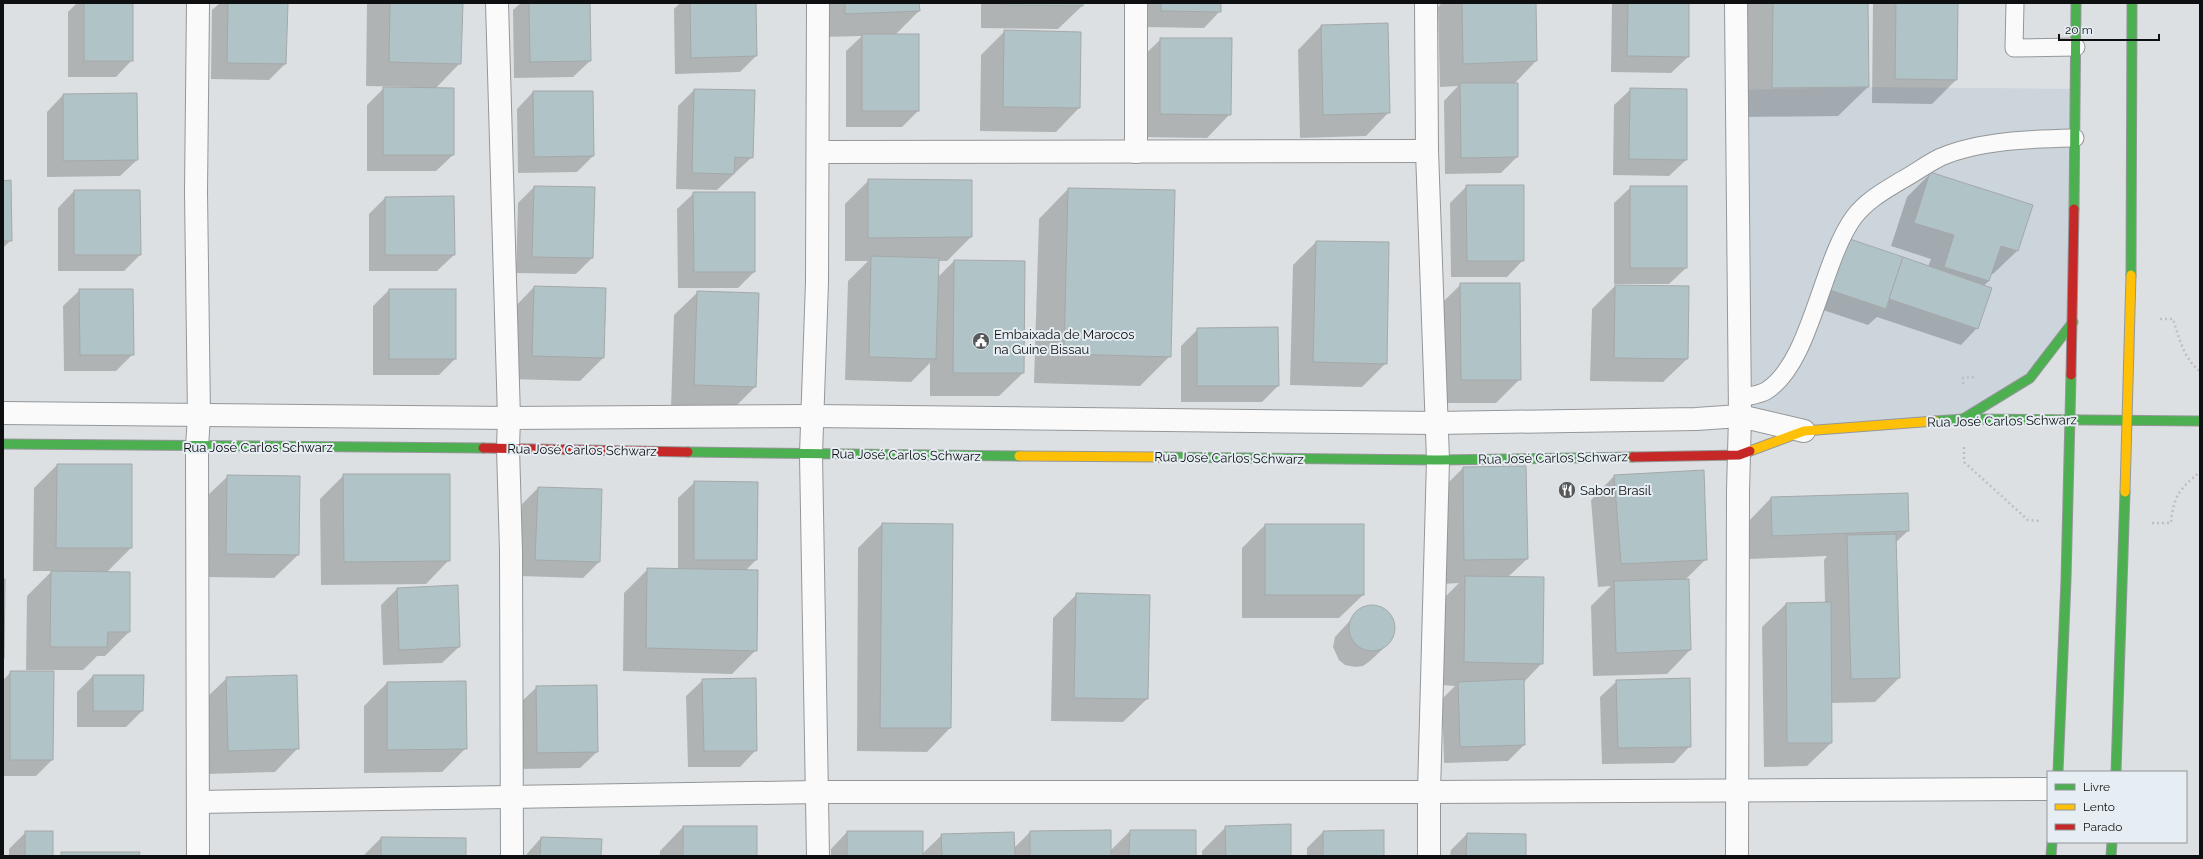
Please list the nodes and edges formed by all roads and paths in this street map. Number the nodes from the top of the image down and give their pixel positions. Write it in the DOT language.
graph roads {
  1 [pos="198,3"];
  2 [pos="497,3"];
  3 [pos="818,3"];
  4 [pos="1136,3"];
  5 [pos="1426,3"];
  6 [pos="1736,3"];
  7 [pos="2015,3"];
  8 [pos="2076,3"];
  9 [pos="2132,3"];
  10 [pos="2076,47"];
  11 [pos="2076,138"];
  12 [pos="1427,151"];
  13 [pos="818,152"];
  14 [pos="1136,152"];
  15 [pos="2174,319"];
  16 [pos="2074,322"];
  17 [pos="2200,371"];
  18 [pos="1740,407"];
  19 [pos="3,413"];
  20 [pos="199,416"];
  21 [pos="812,416"];
  22 [pos="510,418"];
  23 [pos="1964,419"];
  24 [pos="2071,420"];
  25 [pos="2127,420"];
  26 [pos="2200,421"];
  27 [pos="1436,423"];
  28 [pos="1804,431"];
  29 [pos="3,444"];
  30 [pos="197,447"];
  31 [pos="508,448"];
  32 [pos="811,454"];
  33 [pos="1739,455"];
  34 [pos="1438,460"];
  35 [pos="1964,462"];
  36 [pos="2200,472"];
  37 [pos="2028,520"];
  38 [pos="2171,523"];
  39 [pos="2058,771"];
  40 [pos="2116,771"];
  41 [pos="2047,789"];
  42 [pos="1738,790"];
  43 [pos="817,792"];
  44 [pos="1429,792"];
  45 [pos="512,797"];
  46 [pos="198,802"];
  47 [pos="2052,843"];
  48 [pos="2112,843"];
  49 [pos="198,856"];
  50 [pos="512,856"];
  51 [pos="818,856"];
  52 [pos="1429,856"];
  53 [pos="1737,856"];
  54 [pos="2051,856"];
  55 [pos="2111,856"];
  1 -- 20 [label="street"];
  2 -- 22 [label="street"];
  3 -- 13 [label="street"];
  4 -- 14 [label="street"];
  5 -- 12 [label="street"];
  6 -- 18 [label="street"];
  7 -- 10 [label="lane"];
  8 -- 10 [label="street"];
  9 -- 25 [label="street"];
  10 -- 11 [label="street"];
  11 -- 16 [label="street"];
  11 -- 18 [label="lane"];
  12 -- 14 [label="street"];
  12 -- 27 [label="street"];
  13 -- 14 [label="street"];
  13 -- 21 [label="street"];
  15 -- 17 [label="path"];
  16 -- 23 [label="street"];
  16 -- 24 [label="street"];
  18 -- 27 [label="street, Rua José Carlos Schwarz"];
  18 -- 28 [label="street, Rua José Carlos Schwarz"];
  18 -- 33 [label="street"];
  19 -- 20 [label="street, Rua José Carlos Schwarz"];
  20 -- 22 [label="street, Rua José Carlos Schwarz"];
  20 -- 30 [label="street"];
  21 -- 22 [label="street, Rua José Carlos Schwarz"];
  21 -- 27 [label="street, Rua José Carlos Schwarz"];
  21 -- 32 [label="street"];
  22 -- 31 [label="street"];
  23 -- 24 [label="street, Rua José Carlos Schwarz"];
  23 -- 28 [label="street, Rua José Carlos Schwarz"];
  24 -- 25 [label="street, Rua José Carlos Schwarz"];
  24 -- 39 [label="street"];
  25 -- 26 [label="street, Rua José Carlos Schwarz"];
  25 -- 40 [label="street"];
  27 -- 34 [label="street"];
  28 -- 33 [label="street, Rua José Carlos Schwarz"];
  29 -- 30 [label="street, Rua José Carlos Schwarz"];
  30 -- 31 [label="street, Rua José Carlos Schwarz"];
  30 -- 46 [label="street"];
  31 -- 32 [label="street, Rua José Carlos Schwarz"];
  31 -- 45 [label="street"];
  32 -- 34 [label="street, Rua José Carlos Schwarz"];
  32 -- 43 [label="street"];
  33 -- 34 [label="street, Rua José Carlos Schwarz"];
  33 -- 42 [label="street"];
  34 -- 44 [label="street"];
  35 -- 37 [label="path"];
  36 -- 38 [label="path"];
  41 -- 42 [label="street"];
  42 -- 44 [label="street"];
  42 -- 53 [label="street"];
  43 -- 44 [label="street"];
  43 -- 45 [label="street"];
  43 -- 51 [label="street"];
  44 -- 52 [label="street"];
  45 -- 46 [label="street"];
  45 -- 50 [label="street"];
  46 -- 49 [label="street"];
  47 -- 54 [label="street"];
  48 -- 55 [label="street"];
}
